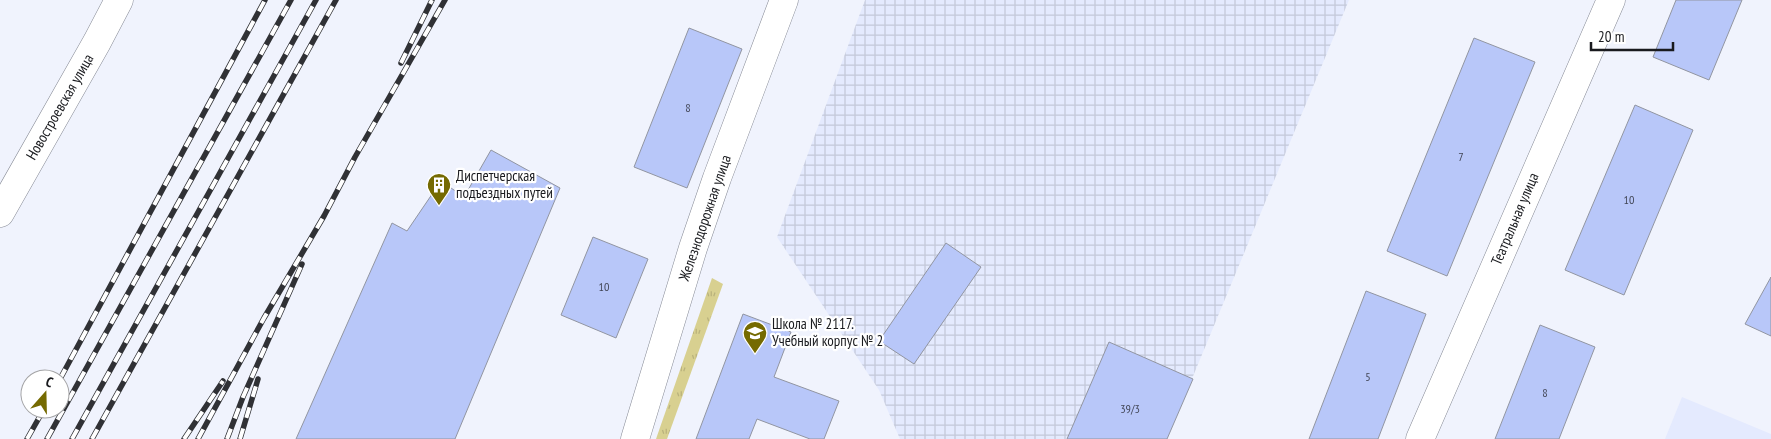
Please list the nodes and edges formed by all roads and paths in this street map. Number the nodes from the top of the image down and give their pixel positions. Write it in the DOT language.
graph roads {
  1 [pos="119,0"];
  2 [pos="784,0"];
  3 [pos="1611,0"];
  4 [pos="0,213"];
  5 [pos="635,439"];
  6 [pos="1420,439"];
  1 -- 4 [label="street, Новостроевская улица"];
  2 -- 5 [label="street, Железнодорожная улица"];
  3 -- 6 [label="street, Театральная улица"];
}
